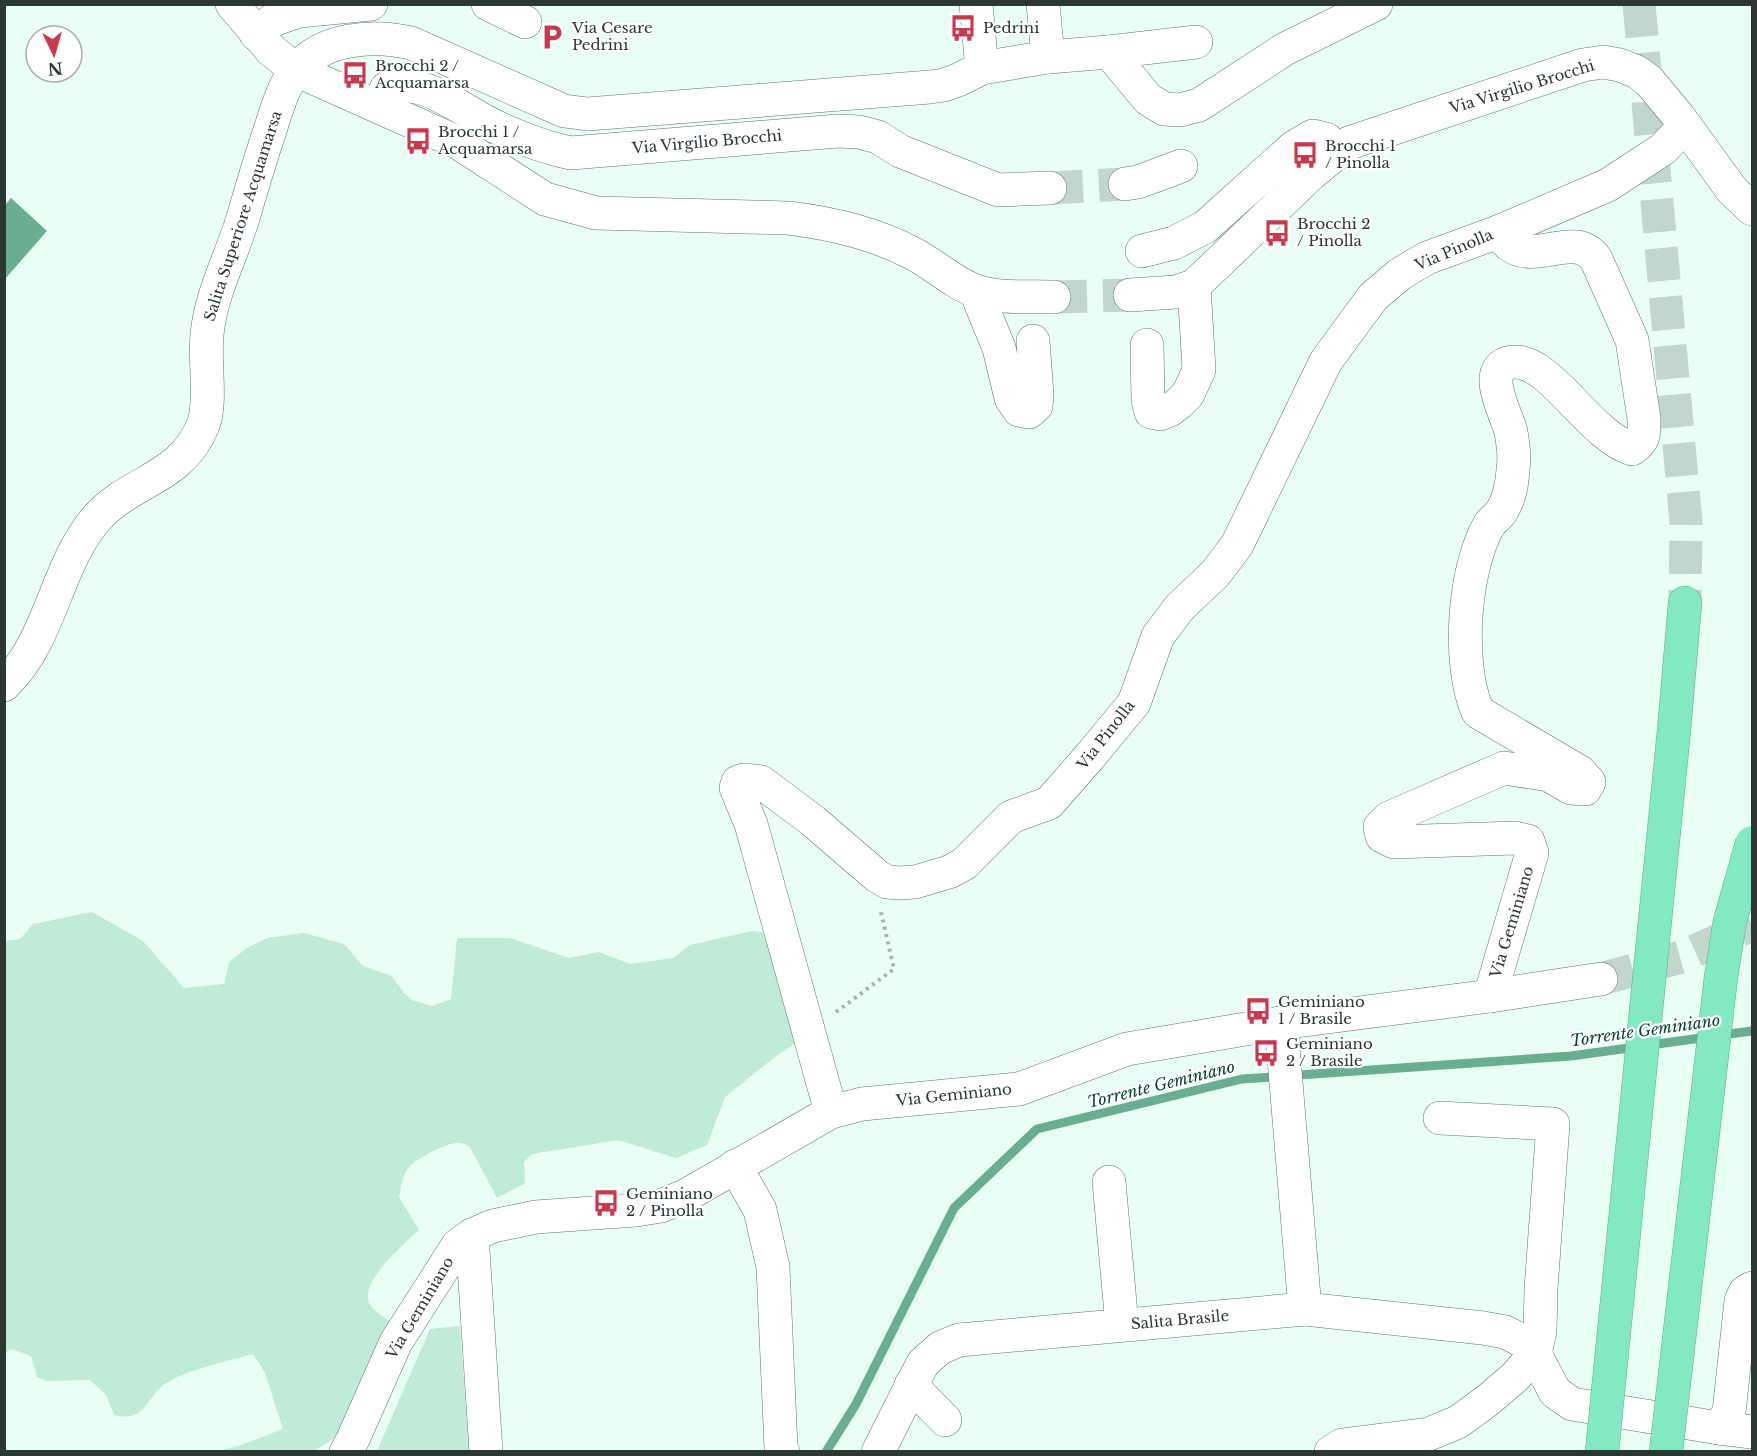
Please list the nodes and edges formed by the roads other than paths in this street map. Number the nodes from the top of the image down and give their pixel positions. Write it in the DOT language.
graph roads {
  1 [pos="232,4"];
  2 [pos="371,4"];
  3 [pos="489,4"];
  4 [pos="975,4"];
  5 [pos="1043,4"];
  6 [pos="1376,4"];
  7 [pos="525,22"];
  8 [pos="256,34"];
  9 [pos="1196,42"];
  10 [pos="1109,52"];
  11 [pos="1048,57"];
  12 [pos="982,68"];
  13 [pos="296,70"];
  14 [pos="380,107"];
  15 [pos="1685,126"];
  16 [pos="1340,151"];
  17 [pos="1181,166"];
  18 [pos="1125,184"];
  19 [pos="1050,188"];
  20 [pos="1752,209"];
  21 [pos="1498,232"];
  22 [pos="1142,251"];
  23 [pos="1194,286"];
  24 [pos="976,292"];
  25 [pos="1130,294"];
  26 [pos="1054,297"];
  27 [pos="1033,341"];
  28 [pos="1147,345"];
  29 [pos="1685,603"];
  30 [pos="4,685"];
  31 [pos="1752,843"];
  32 [pos="1600,979"];
  33 [pos="1490,996"];
  34 [pos="1281,1023"];
  35 [pos="831,1112"];
  36 [pos="1440,1118"];
  37 [pos="735,1166"];
  38 [pos="1109,1182"];
  39 [pos="472,1235"];
  40 [pos="1752,1288"];
  41 [pos="1305,1309"];
  42 [pos="1122,1325"];
  43 [pos="1535,1354"];
  44 [pos="911,1385"];
  45 [pos="945,1420"];
  46 [pos="1719,1428"];
  47 [pos="1752,1432"];
  48 [pos="781,1450"];
  49 [pos="346,1452"];
  50 [pos="486,1452"];
  51 [pos="878,1452"];
  52 [pos="1331,1452"];
  53 [pos="1602,1452"];
  54 [pos="1666,1452"];
  1 -- 8 [label="street"];
  2 -- 8 [label="street"];
  3 -- 7 [label="street"];
  4 -- 12 [label="street"];
  5 -- 11 [label="street"];
  6 -- 10 [label="street"];
  8 -- 13 [label="street"];
  9 -- 10 [label="street"];
  10 -- 11 [label="street"];
  11 -- 12 [label="street"];
  12 -- 13 [label="street"];
  13 -- 14 [label="street"];
  13 -- 30 [label="street, Salita Superiore Acquamarsa"];
  14 -- 19 [label="street, Via Virgilio Brocchi"];
  14 -- 24 [label="street"];
  15 -- 16 [label="street, Via Virgilio Brocchi"];
  15 -- 20 [label="street, Via Virgilio Brocchi"];
  15 -- 21 [label="street, Via Pinolla"];
  16 -- 22 [label="street"];
  16 -- 23 [label="street, Via Virgilio Brocchi"];
  17 -- 18 [label="street"];
  21 -- 33 [label="street, Via Geminiano"];
  21 -- 35 [label="street, Via Pinolla"];
  23 -- 25 [label="street"];
  23 -- 28 [label="street"];
  24 -- 26 [label="street"];
  24 -- 27 [label="street"];
  29 -- 53 [label="highway, bridge"];
  31 -- 54 [label="highway, bridge"];
  32 -- 33 [label="street, Via Geminiano"];
  33 -- 34 [label="street, Via Geminiano"];
  34 -- 35 [label="street, Via Geminiano"];
  34 -- 41 [label="street"];
  35 -- 37 [label="street, Via Geminiano"];
  36 -- 43 [label="street"];
  37 -- 39 [label="street, Via Geminiano"];
  37 -- 48 [label="street"];
  38 -- 42 [label="street"];
  39 -- 49 [label="street, Via Geminiano"];
  39 -- 50 [label="street, Via Geminiano"];
  40 -- 46 [label="street"];
  41 -- 42 [label="street, Salita Brasile"];
  41 -- 43 [label="street, Salita Brasile"];
  42 -- 44 [label="street, Salita Brasile"];
  43 -- 46 [label="street, Salita Brasile"];
  43 -- 52 [label="street"];
  44 -- 45 [label="street"];
  44 -- 51 [label="street, Salita Brasile"];
  46 -- 47 [label="street, Salita Brasile"];
}
